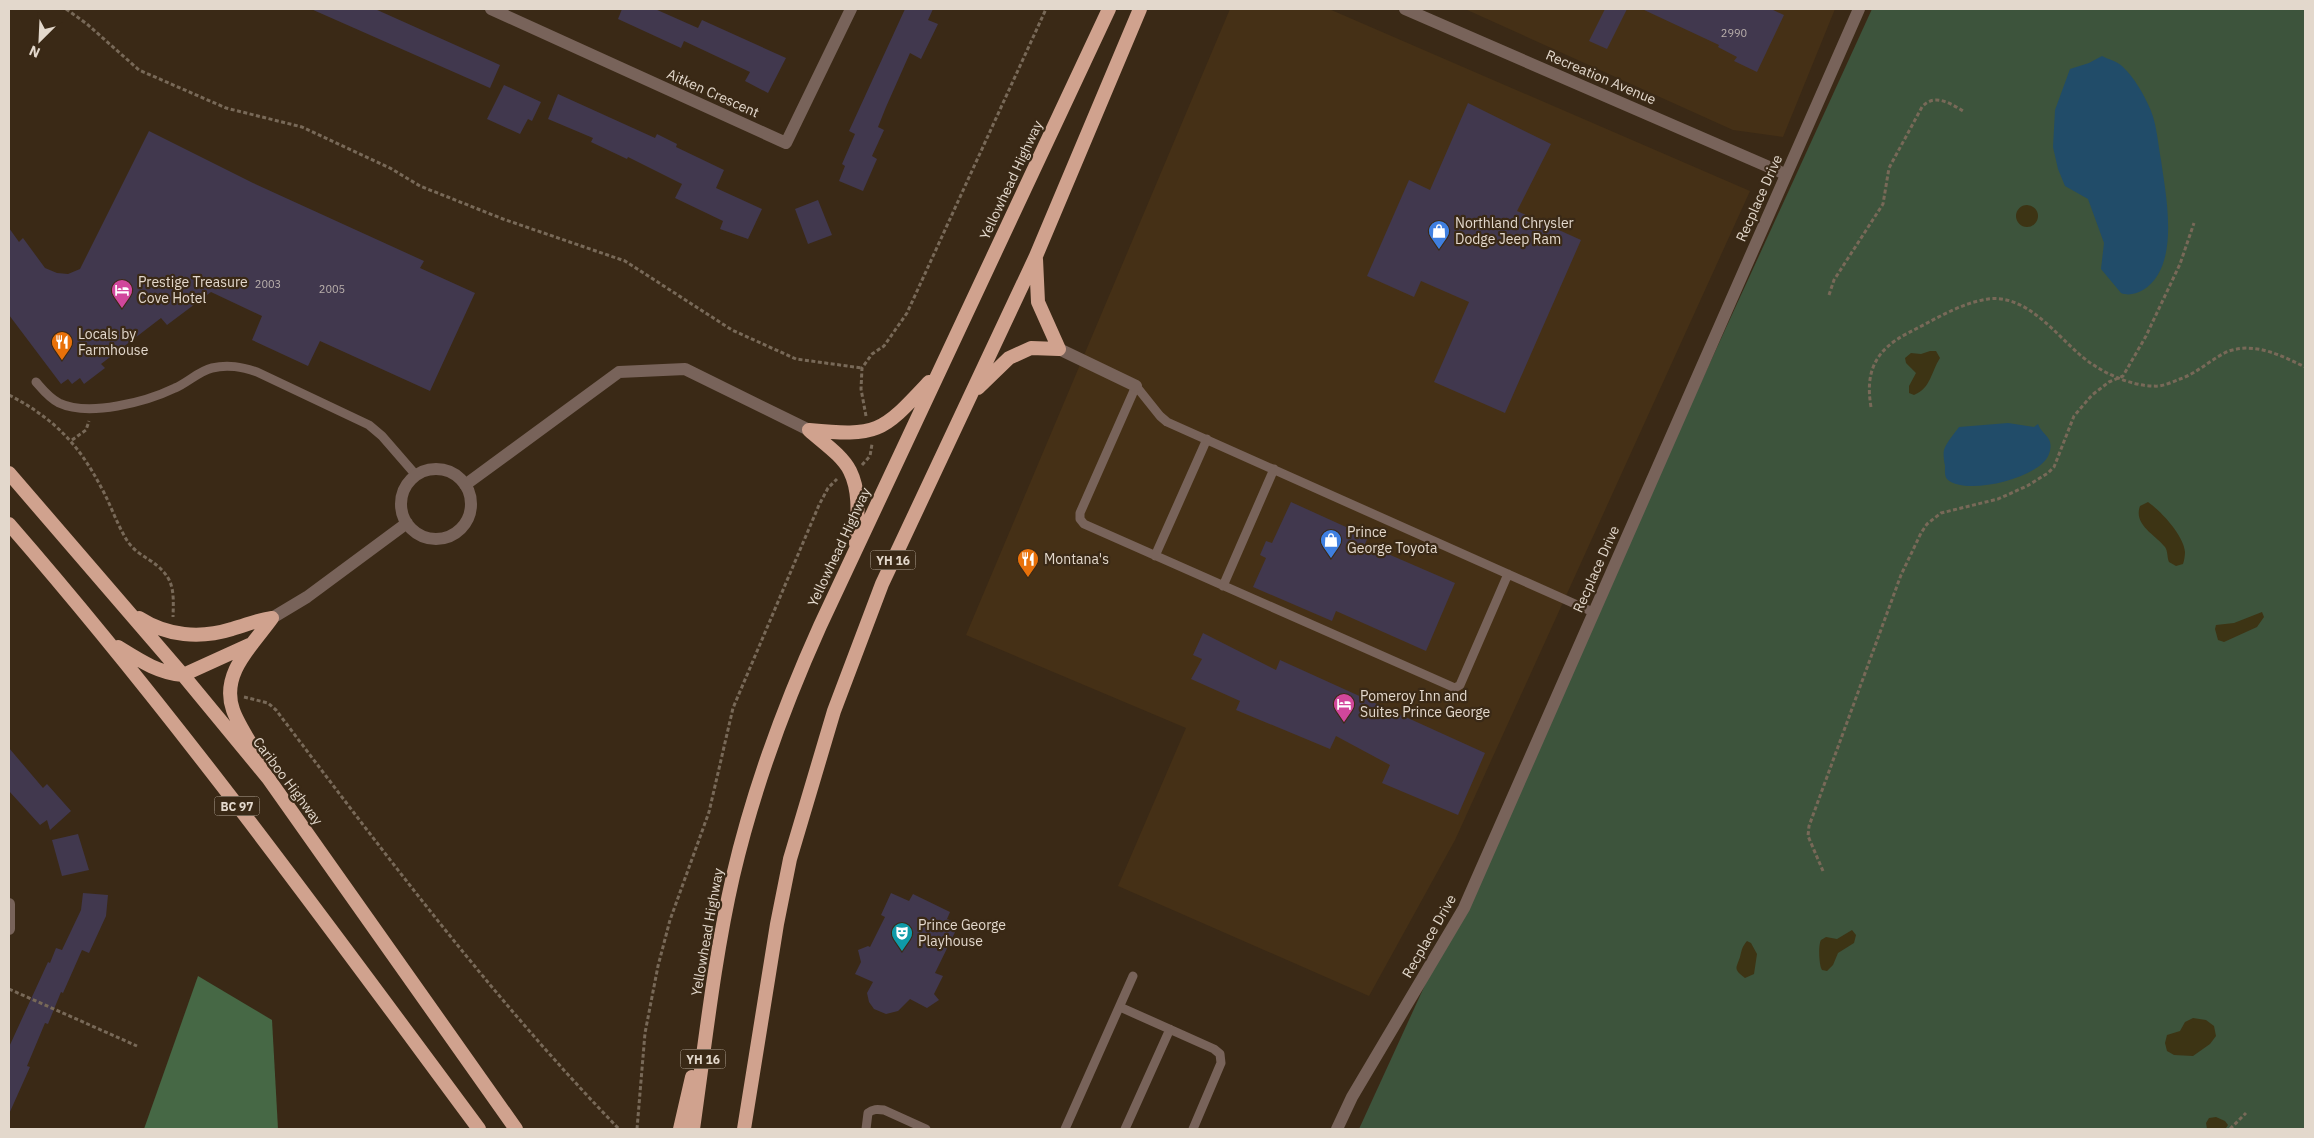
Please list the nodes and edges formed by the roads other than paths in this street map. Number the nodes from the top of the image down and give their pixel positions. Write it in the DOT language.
graph roads {
  1 [pos="492,9"];
  2 [pos="851,9"];
  3 [pos="1110,9"];
  4 [pos="1148,9"];
  5 [pos="1405,9"];
  6 [pos="1859,9"];
  7 [pos="1137,15"];
  8 [pos="1785,174"];
  9 [pos="1036,256"];
  10 [pos="1059,348"];
  11 [pos="937,375"];
  12 [pos="36,382"];
  13 [pos="1136,386"];
  14 [pos="968,400"];
  15 [pos="809,430"];
  16 [pos="1207,439"];
  17 [pos="1274,469"];
  18 [pos="9,473"];
  19 [pos="415,474"];
  20 [pos="465,485"];
  21 [pos="407,523"];
  22 [pos="9,524"];
  23 [pos="855,553"];
  24 [pos="1155,556"];
  25 [pos="1508,574"];
  26 [pos="1223,586"];
  27 [pos="126,610"];
  28 [pos="1594,612"];
  29 [pos="272,618"];
  30 [pos="109,641"];
  31 [pos="250,644"];
  32 [pos="183,675"];
  33 [pos="268,778"];
  34 [pos="9,904"];
  35 [pos="9,929"];
  36 [pos="1133,976"];
  37 [pos="712,988"];
  38 [pos="1120,1007"];
  39 [pos="1170,1029"];
  40 [pos="479,1129"];
  41 [pos="516,1129"];
  42 [pos="680,1129"];
  43 [pos="693,1129"];
  44 [pos="744,1129"];
  45 [pos="866,1129"];
  46 [pos="926,1129"];
  47 [pos="1065,1129"];
  48 [pos="1125,1129"];
  49 [pos="1193,1129"];
  50 [pos="1337,1129"];
  1 -- 2 [label="street, Aitken Crescent"];
  3 -- 11 [label="highway, Yellowhead Highway / YH 16"];
  4 -- 7 [label="highway"];
  5 -- 8 [label="street, Recreation Avenue"];
  6 -- 8 [label="street, Recplace Drive"];
  7 -- 9 [label="highway, YH 16"];
  8 -- 28 [label="street, Recplace Drive"];
  9 -- 10 [label="highway"];
  9 -- 14 [label="highway, YH 16"];
  10 -- 13 [label="street"];
  10 -- 14 [label="highway"];
  11 -- 15 [label="highway"];
  11 -- 23 [label="highway, Yellowhead Highway / YH 16"];
  12 -- 19 [label="lane"];
  13 -- 16 [label="lane"];
  13 -- 24 [label="lane"];
  14 -- 44 [label="highway, YH 16"];
  15 -- 20 [label="street"];
  15 -- 23 [label="highway"];
  16 -- 17 [label="lane"];
  16 -- 24 [label="lane"];
  17 -- 25 [label="lane"];
  17 -- 26 [label="lane"];
  18 -- 27 [label="highway, Cariboo Highway / BC 97"];
  19 -- 20 [label="street"];
  19 -- 21 [label="street"];
  20 -- 21 [label="street"];
  21 -- 29 [label="street"];
  22 -- 30 [label="highway, BC 97"];
  23 -- 37 [label="highway, Yellowhead Highway / YH 16"];
  24 -- 26 [label="lane"];
  25 -- 26 [label="lane"];
  25 -- 28 [label="lane"];
  27 -- 29 [label="highway"];
  27 -- 32 [label="highway, Cariboo Highway / BC 97"];
  28 -- 50 [label="street, Recplace Drive"];
  29 -- 31 [label="highway"];
  30 -- 32 [label="highway"];
  30 -- 40 [label="highway, BC 97"];
  31 -- 32 [label="highway"];
  31 -- 33 [label="highway"];
  32 -- 33 [label="highway, Cariboo Highway / BC 97"];
  33 -- 41 [label="highway, Cariboo Highway / BC 97"];
  34 -- 35 [label="street"];
  36 -- 38 [label="lane"];
  37 -- 42 [label="highway"];
  37 -- 43 [label="highway, Yellowhead Highway / YH 16"];
  38 -- 39 [label="lane"];
  38 -- 47 [label="lane"];
  39 -- 48 [label="lane"];
  39 -- 49 [label="lane"];
  45 -- 46 [label="lane"];
}
